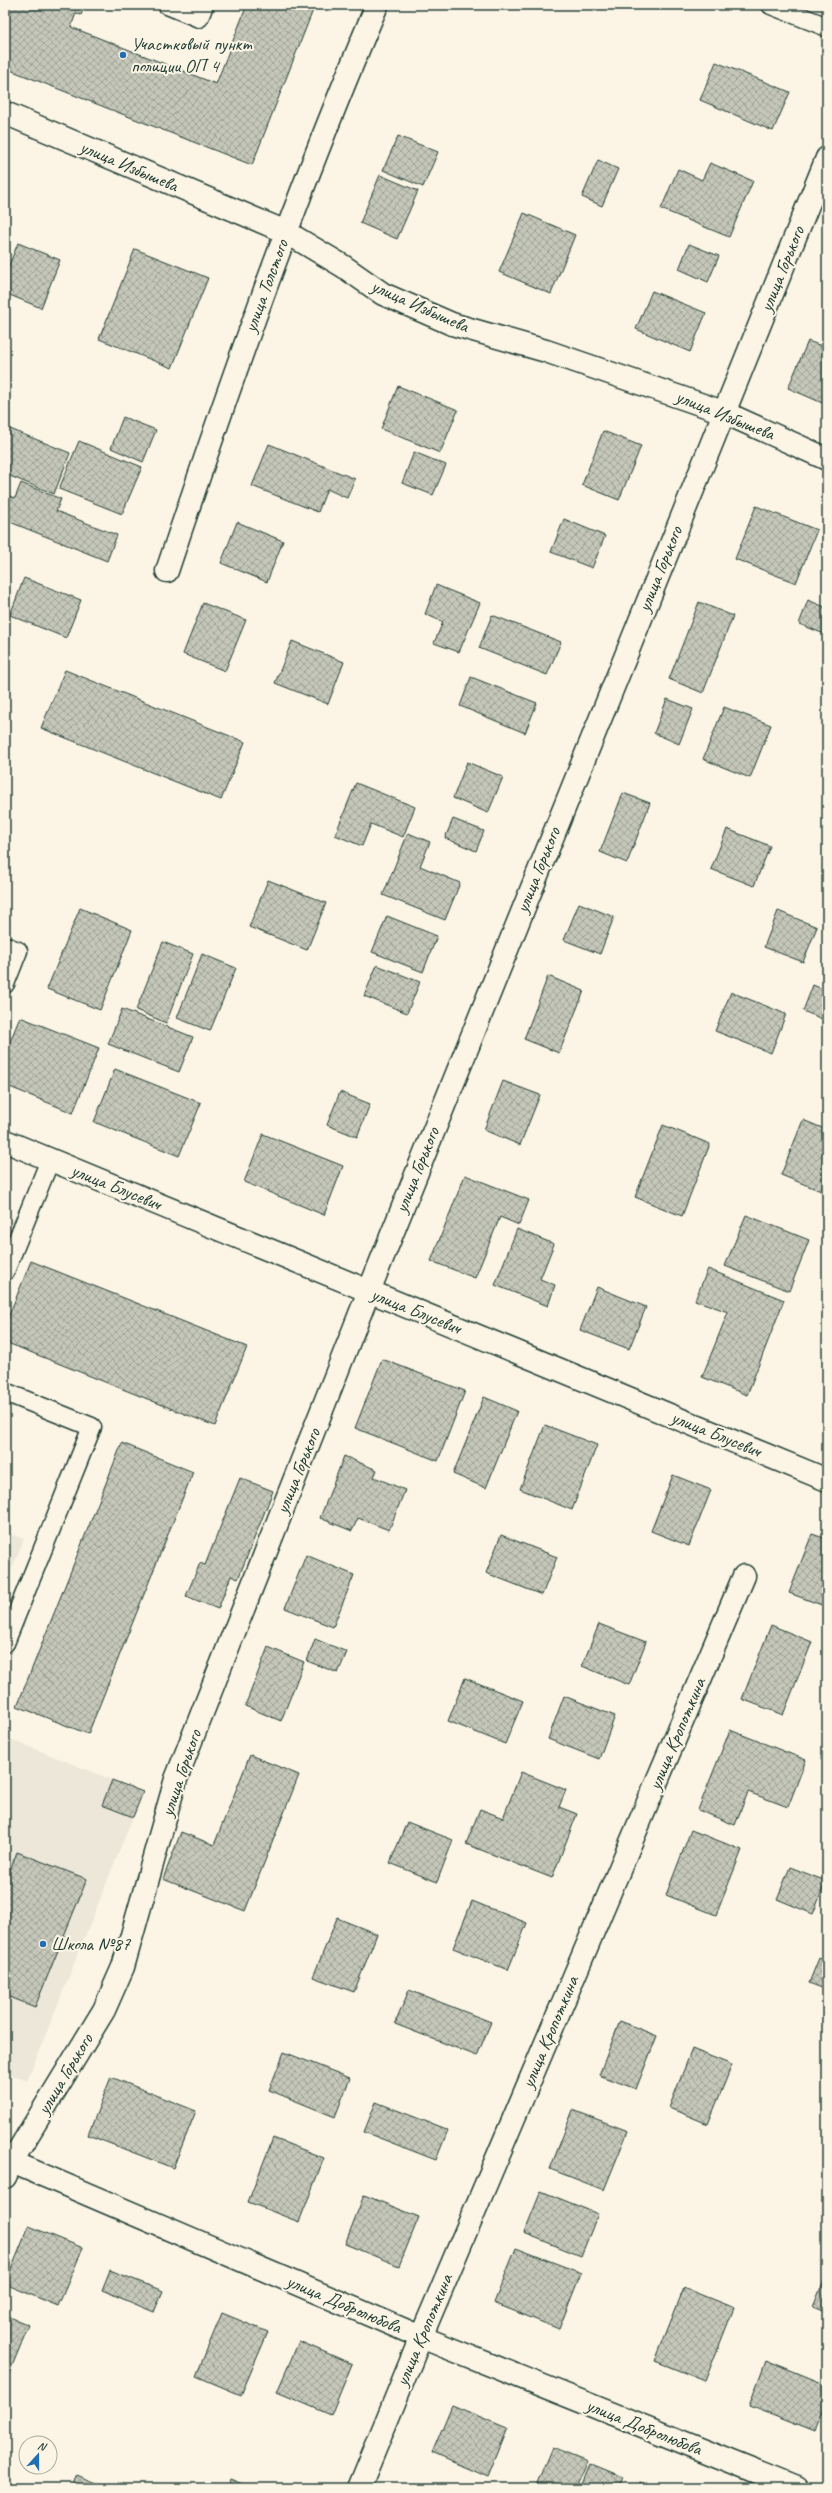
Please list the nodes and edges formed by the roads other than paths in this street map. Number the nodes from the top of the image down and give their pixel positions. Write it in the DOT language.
graph roads {
  1 [pos="167,5"];
  2 [pos="204,5"];
  3 [pos="377,5"];
  4 [pos="771,5"];
  5 [pos="827,27"];
  6 [pos="5,113"];
  7 [pos="827,158"];
  8 [pos="286,232"];
  9 [pos="723,412"];
  10 [pos="827,459"];
  11 [pos="167,571"];
  12 [pos="5,946"];
  13 [pos="5,984"];
  14 [pos="5,1142"];
  15 [pos="50,1160"];
  16 [pos="5,1271"];
  17 [pos="369,1291"];
  18 [pos="5,1392"];
  19 [pos="827,1480"];
  20 [pos="744,1576"];
  21 [pos="5,1643"];
  22 [pos="7,2166"];
  23 [pos="421,2337"];
  24 [pos="359,2488"];
  25 [pos="797,2488"];
  1 -- 2 [label="lane"];
  3 -- 8 [label="street, улица Толстого"];
  4 -- 5 [label="lane"];
  6 -- 8 [label="street, улица Избышева"];
  7 -- 9 [label="street, улица Горького"];
  8 -- 9 [label="street, улица Избышева"];
  8 -- 11 [label="street, улица Толстого"];
  9 -- 10 [label="street, улица Избышева"];
  9 -- 17 [label="street, улица Горького"];
  12 -- 13 [label="lane"];
  14 -- 15 [label="street, улица Блусевич"];
  15 -- 16 [label="lane"];
  15 -- 17 [label="street, улица Блусевич"];
  17 -- 19 [label="street, улица Блусевич"];
  17 -- 22 [label="street, улица Горького"];
  18 -- 21 [label="lane"];
  20 -- 23 [label="street, улица Кропоткина"];
  22 -- 23 [label="street, улица Добролюбова"];
  23 -- 24 [label="street, улица Кропоткина"];
  23 -- 25 [label="street, улица Добролюбова"];
}
